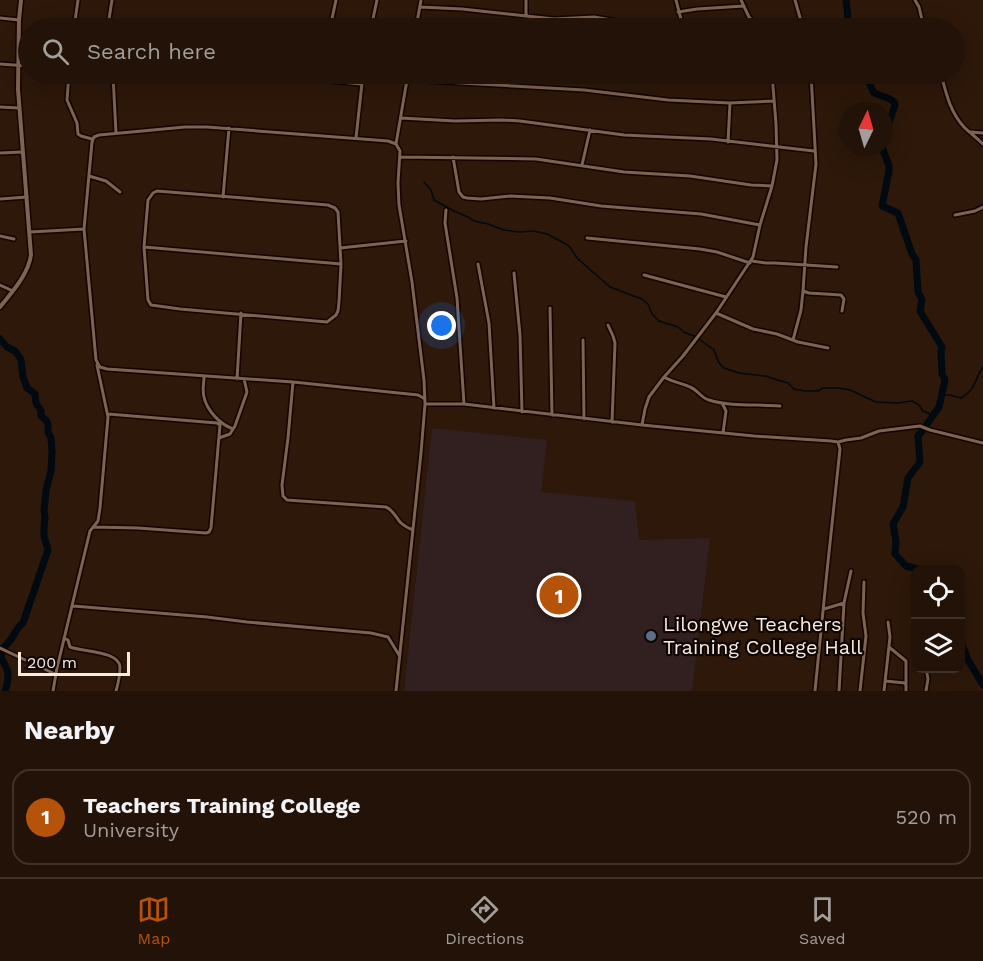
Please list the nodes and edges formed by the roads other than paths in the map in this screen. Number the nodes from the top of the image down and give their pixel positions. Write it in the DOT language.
graph roads {
  1 [pos="21,0"];
  2 [pos="78,0"];
  3 [pos="336,0"];
  4 [pos="377,0"];
  5 [pos="422,0"];
  6 [pos="526,0"];
  7 [pos="676,0"];
  8 [pos="741,0"];
  9 [pos="795,0"];
  10 [pos="915,0"];
  11 [pos="111,1"];
  12 [pos="744,6"];
  13 [pos="420,7"];
  14 [pos="678,12"];
  15 [pos="526,15"];
  16 [pos="0,18"];
  17 [pos="19,18"];
  18 [pos="75,18"];
  19 [pos="109,18"];
  20 [pos="332,18"];
  21 [pos="374,18"];
  22 [pos="418,18"];
  23 [pos="547,18"];
  24 [pos="574,18"];
  25 [pos="600,18"];
  26 [pos="681,18"];
  27 [pos="751,18"];
  28 [pos="800,18"];
  29 [pos="922,18"];
  30 [pos="18,20"];
  31 [pos="0,64"];
  32 [pos="18,66"];
  33 [pos="18,84"];
  34 [pos="68,84"];
  35 [pos="113,84"];
  36 [pos="361,84"];
  37 [pos="407,84"];
  38 [pos="478,84"];
  39 [pos="773,84"];
  40 [pos="811,84"];
  41 [pos="944,84"];
  42 [pos="774,101"];
  43 [pos="730,103"];
  44 [pos="0,107"];
  45 [pos="19,108"];
  46 [pos="401,118"];
  47 [pos="229,128"];
  48 [pos="590,130"];
  49 [pos="969,131"];
  50 [pos="116,133"];
  51 [pos="983,133"];
  52 [pos="356,138"];
  53 [pos="92,139"];
  54 [pos="728,142"];
  55 [pos="396,144"];
  56 [pos="983,144"];
  57 [pos="777,146"];
  58 [pos="814,151"];
  59 [pos="22,152"];
  60 [pos="0,153"];
  61 [pos="400,157"];
  62 [pos="453,157"];
  63 [pos="582,165"];
  64 [pos="89,176"];
  65 [pos="772,186"];
  66 [pos="120,192"];
  67 [pos="27,197"];
  68 [pos="223,197"];
  69 [pos="0,199"];
  70 [pos="983,207"];
  71 [pos="446,210"];
  72 [pos="955,215"];
  73 [pos="760,225"];
  74 [pos="84,229"];
  75 [pos="30,232"];
  76 [pos="0,236"];
  77 [pos="587,238"];
  78 [pos="14,239"];
  79 [pos="406,241"];
  80 [pos="144,247"];
  81 [pos="340,248"];
  82 [pos="750,262"];
  83 [pos="341,264"];
  84 [pos="478,264"];
  85 [pos="804,264"];
  86 [pos="837,267"];
  87 [pos="514,273"];
  88 [pos="644,275"];
  89 [pos="0,285"];
  90 [pos="12,291"];
  91 [pos="803,291"];
  92 [pos="726,297"];
  93 [pos="0,307"];
  94 [pos="550,308"];
  95 [pos="842,310"];
  96 [pos="241,313"];
  97 [pos="716,313"];
  98 [pos="608,325"];
  99 [pos="583,340"];
  100 [pos="793,340"];
  101 [pos="828,348"];
  102 [pos="96,360"];
  103 [pos="204,377"];
  104 [pos="664,377"];
  105 [pos="237,379"];
  106 [pos="244,379"];
  107 [pos="292,382"];
  108 [pos="425,401"];
  109 [pos="722,403"];
  110 [pos="464,404"];
  111 [pos="780,406"];
  112 [pos="494,408"];
  113 [pos="522,412"];
  114 [pos="108,414"];
  115 [pos="552,415"];
  116 [pos="584,418"];
  117 [pos="612,422"];
  118 [pos="642,425"];
  119 [pos="233,429"];
  120 [pos="723,433"];
  121 [pos="219,438"];
  122 [pos="838,442"];
  123 [pos="983,443"];
  124 [pos="93,527"];
  125 [pos="413,530"];
  126 [pos="851,571"];
  127 [pos="864,582"];
  128 [pos="844,603"];
  129 [pos="73,606"];
  130 [pos="824,609"];
  131 [pos="888,622"];
  132 [pos="64,638"];
  133 [pos="889,646"];
  134 [pos="0,648"];
  135 [pos="400,656"];
  136 [pos="927,673"];
  137 [pos="56,674"];
  138 [pos="885,681"];
  139 [pos="906,685"];
  140 [pos="53,691"];
  141 [pos="116,691"];
  142 [pos="396,691"];
  143 [pos="815,691"];
  144 [pos="839,691"];
  145 [pos="860,691"];
  146 [pos="884,691"];
  147 [pos="906,691"];
  148 [pos="926,691"];
  1 -- 17 [label="street"];
  2 -- 18 [label="street"];
  3 -- 20 [label="street"];
  4 -- 21 [label="street"];
  5 -- 13 [label="street"];
  6 -- 15 [label="street"];
  7 -- 14 [label="street"];
  8 -- 12 [label="street"];
  9 -- 28 [label="street"];
  10 -- 29 [label="street"];
  11 -- 19 [label="street"];
  12 -- 14 [label="street"];
  12 -- 27 [label="street"];
  13 -- 15 [label="street"];
  13 -- 22 [label="street"];
  14 -- 26 [label="street"];
  15 -- 23 [label="street"];
  16 -- 30 [label="street"];
  24 -- 25 [label="street"];
  31 -- 32 [label="street"];
  33 -- 45 [label="street"];
  34 -- 53 [label="street"];
  35 -- 50 [label="street"];
  36 -- 52 [label="street"];
  37 -- 46 [label="street"];
  38 -- 43 [label="street"];
  39 -- 42 [label="street"];
  40 -- 58 [label="street"];
  41 -- 49 [label="street"];
  42 -- 43 [label="street"];
  42 -- 57 [label="street"];
  43 -- 54 [label="street"];
  44 -- 45 [label="street"];
  45 -- 59 [label="street"];
  46 -- 48 [label="street"];
  46 -- 55 [label="street"];
  47 -- 50 [label="street"];
  47 -- 52 [label="street"];
  47 -- 68 [label="street"];
  48 -- 54 [label="street"];
  48 -- 63 [label="street"];
  49 -- 51 [label="street"];
  49 -- 56 [label="street"];
  50 -- 53 [label="street"];
  52 -- 55 [label="street"];
  53 -- 64 [label="street"];
  54 -- 57 [label="street"];
  55 -- 61 [label="street"];
  57 -- 58 [label="street"];
  57 -- 65 [label="street"];
  58 -- 85 [label="street"];
  59 -- 60 [label="street"];
  59 -- 67 [label="street"];
  61 -- 62 [label="street"];
  61 -- 79 [label="street"];
  62 -- 63 [label="street"];
  62 -- 73 [label="street"];
  63 -- 65 [label="street"];
  64 -- 66 [label="street"];
  64 -- 74 [label="street"];
  65 -- 73 [label="street"];
  67 -- 69 [label="street"];
  67 -- 75 [label="street"];
  68 -- 80 [label="street"];
  68 -- 81 [label="street"];
  70 -- 72 [label="street"];
  71 -- 110 [label="street"];
  73 -- 82 [label="street"];
  74 -- 75 [label="street"];
  74 -- 102 [label="street"];
  75 -- 90 [label="street"];
  76 -- 78 [label="street"];
  77 -- 82 [label="street"];
  79 -- 81 [label="street"];
  79 -- 108 [label="street"];
  80 -- 83 [label="street"];
  80 -- 96 [label="street"];
  81 -- 83 [label="street"];
  82 -- 85 [label="street"];
  82 -- 92 [label="street"];
  83 -- 96 [label="street"];
  84 -- 112 [label="street"];
  85 -- 86 [label="street"];
  85 -- 91 [label="street"];
  87 -- 113 [label="street"];
  88 -- 92 [label="street"];
  89 -- 90 [label="street"];
  90 -- 93 [label="street"];
  91 -- 95 [label="street"];
  91 -- 100 [label="street"];
  92 -- 97 [label="street"];
  94 -- 115 [label="street"];
  96 -- 105 [label="street"];
  97 -- 100 [label="street"];
  97 -- 104 [label="street"];
  98 -- 117 [label="street"];
  99 -- 116 [label="street"];
  100 -- 101 [label="street"];
  102 -- 103 [label="street"];
  102 -- 114 [label="street"];
  103 -- 105 [label="street"];
  103 -- 119 [label="street"];
  104 -- 109 [label="street"];
  104 -- 118 [label="street"];
  105 -- 106 [label="street"];
  106 -- 107 [label="street"];
  106 -- 119 [label="street"];
  107 -- 108 [label="street"];
  107 -- 125 [label="street"];
  108 -- 110 [label="street"];
  108 -- 125 [label="street"];
  109 -- 111 [label="street"];
  109 -- 120 [label="street"];
  110 -- 112 [label="street"];
  112 -- 113 [label="street"];
  113 -- 115 [label="street"];
  114 -- 121 [label="street"];
  114 -- 124 [label="street"];
  115 -- 116 [label="street"];
  116 -- 117 [label="street"];
  117 -- 118 [label="street"];
  118 -- 120 [label="street"];
  119 -- 121 [label="street"];
  120 -- 122 [label="street"];
  121 -- 124 [label="street"];
  122 -- 123 [label="street"];
  122 -- 130 [label="street"];
  124 -- 129 [label="street"];
  125 -- 135 [label="street"];
  126 -- 128 [label="street"];
  127 -- 145 [label="street"];
  128 -- 130 [label="street"];
  128 -- 144 [label="street"];
  129 -- 132 [label="street"];
  129 -- 135 [label="street"];
  130 -- 143 [label="street"];
  131 -- 133 [label="street"];
  132 -- 137 [label="street"];
  132 -- 141 [label="street"];
  133 -- 138 [label="street"];
  133 -- 139 [label="street"];
  134 -- 137 [label="street"];
  135 -- 142 [label="street"];
  136 -- 148 [label="street"];
  137 -- 140 [label="street"];
  138 -- 139 [label="street"];
  138 -- 146 [label="street"];
  139 -- 147 [label="street"];
}
